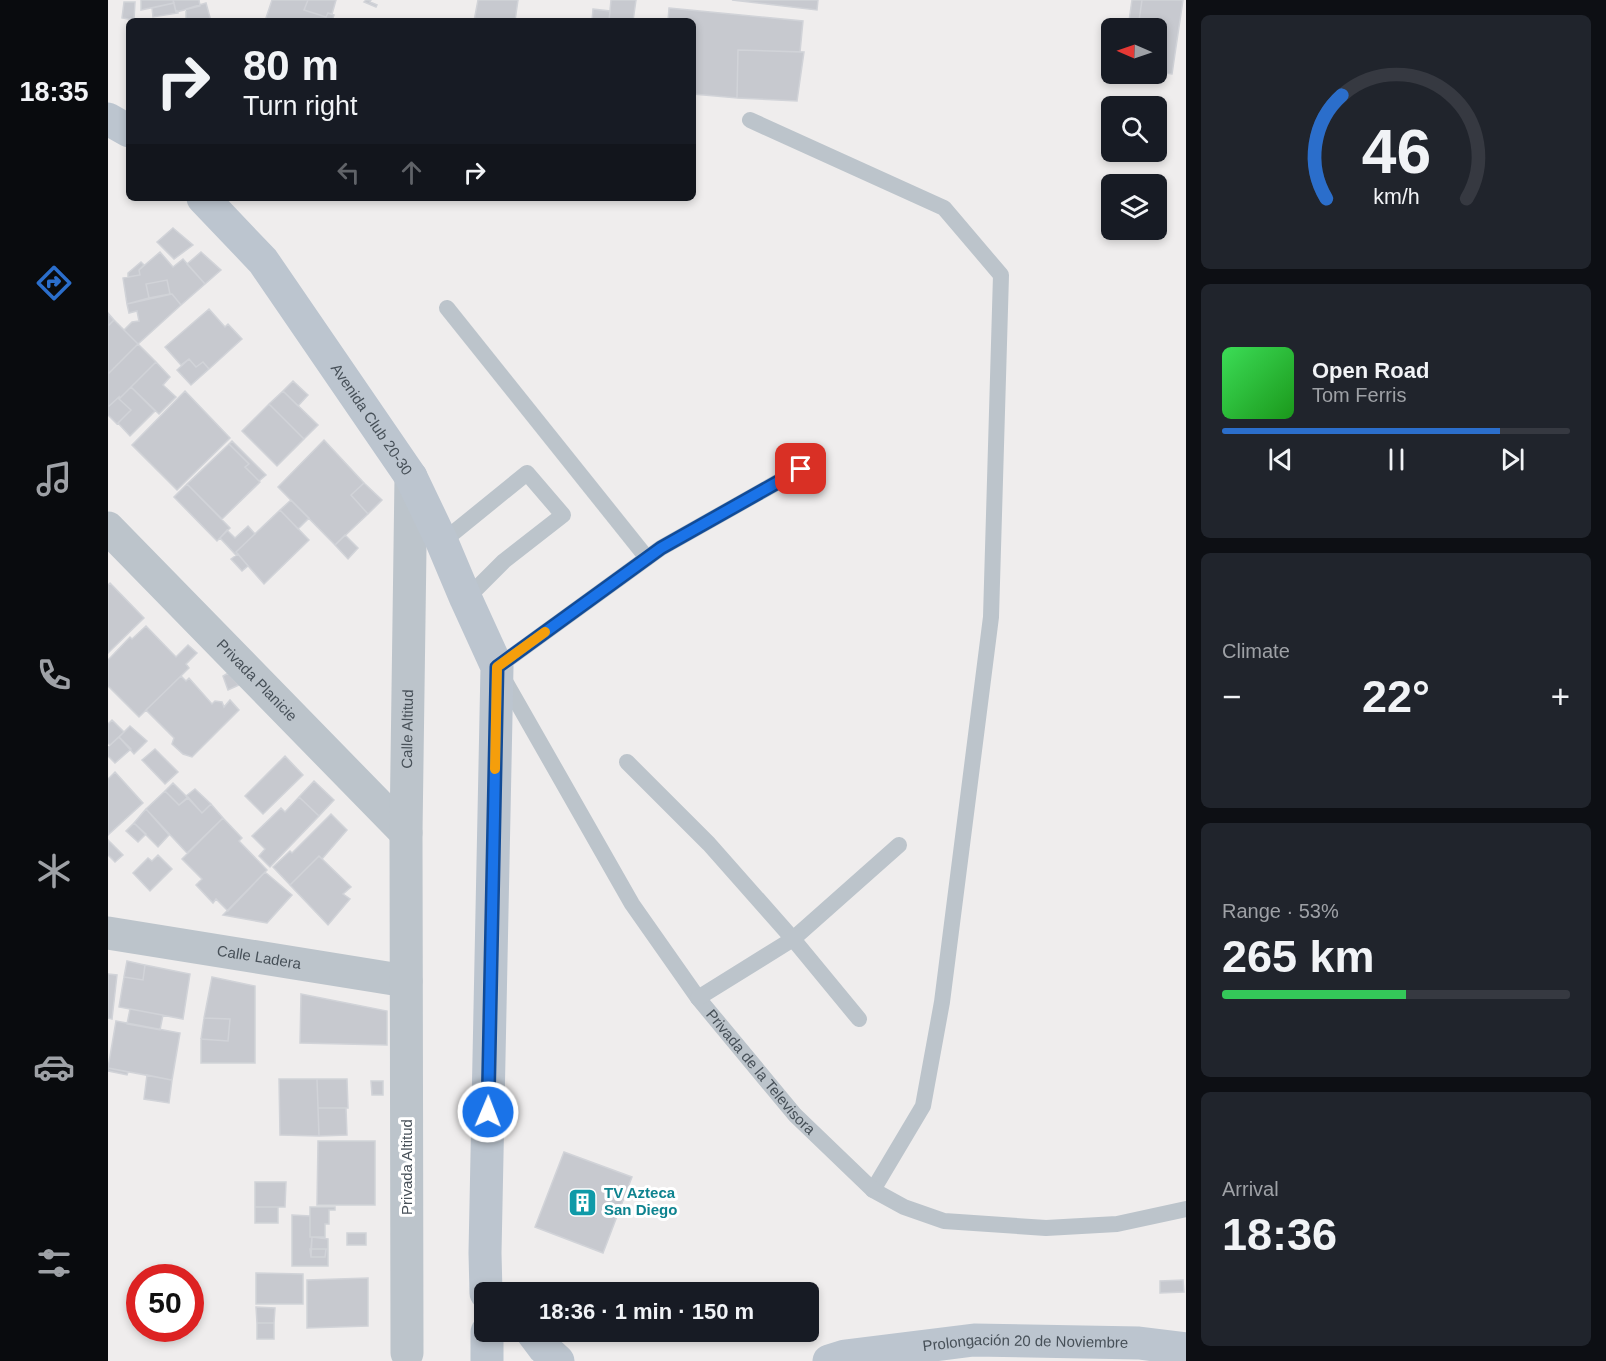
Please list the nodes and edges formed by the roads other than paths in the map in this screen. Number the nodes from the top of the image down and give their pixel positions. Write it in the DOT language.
graph roads {
  1 [pos="108,119"];
  2 [pos="750,120"];
  3 [pos="126,129"];
  4 [pos="206,201"];
  5 [pos="447,308"];
  6 [pos="801,469"];
  7 [pos="411,477"];
  8 [pos="108,528"];
  9 [pos="442,542"];
  10 [pos="647,558"];
  11 [pos="466,599"];
  12 [pos="497,667"];
  13 [pos="627,762"];
  14 [pos="406,833"];
  15 [pos="899,845"];
  16 [pos="110,932"];
  17 [pos="793,939"];
  18 [pos="406,981"];
  19 [pos="698,998"];
  20 [pos="859,1019"];
  21 [pos="873,1190"];
  22 [pos="1186,1209"];
  23 [pos="484,1253"];
  24 [pos="485,1282"];
  25 [pos="501,1282"];
  26 [pos="487,1342"];
  27 [pos="540,1342"];
  28 [pos="1186,1349"];
  29 [pos="407,1353"];
  30 [pos="487,1361"];
  31 [pos="558,1361"];
  32 [pos="829,1361"];
  1 -- 3 [label="main road"];
  2 -- 21 [label="lane"];
  4 -- 7 [label="main road, Avenida Club 20-30"];
  5 -- 10 [label="lane"];
  6 -- 10 [label="lane"];
  7 -- 9 [label="main road, Avenida Club 20-30"];
  7 -- 14 [label="street, Calle Altitud"];
  8 -- 14 [label="street, Privada Planicie"];
  9 -- 11 [label="main road, Avenida Club 20-30"];
  9 -- 11 [label="lane"];
  10 -- 12 [label="lane"];
  11 -- 12 [label="main road, Avenida Club 20-30"];
  12 -- 19 [label="lane, Privada de la Televisora"];
  12 -- 23 [label="main road"];
  13 -- 17 [label="lane"];
  14 -- 18 [label="street, Calle Altitud"];
  15 -- 17 [label="lane"];
  16 -- 18 [label="street, Calle Ladera"];
  17 -- 19 [label="lane"];
  17 -- 20 [label="lane"];
  18 -- 29 [label="street, Privada Altitud"];
  19 -- 21 [label="lane, Privada de la Televisora"];
  21 -- 22 [label="lane, Privada de la Televisora"];
  23 -- 24 [label="main road"];
  23 -- 25 [label="main road"];
  26 -- 30 [label="main road"];
  27 -- 31 [label="main road"];
  28 -- 32 [label="main road, Prolongación 20 de Noviembre"];
}
